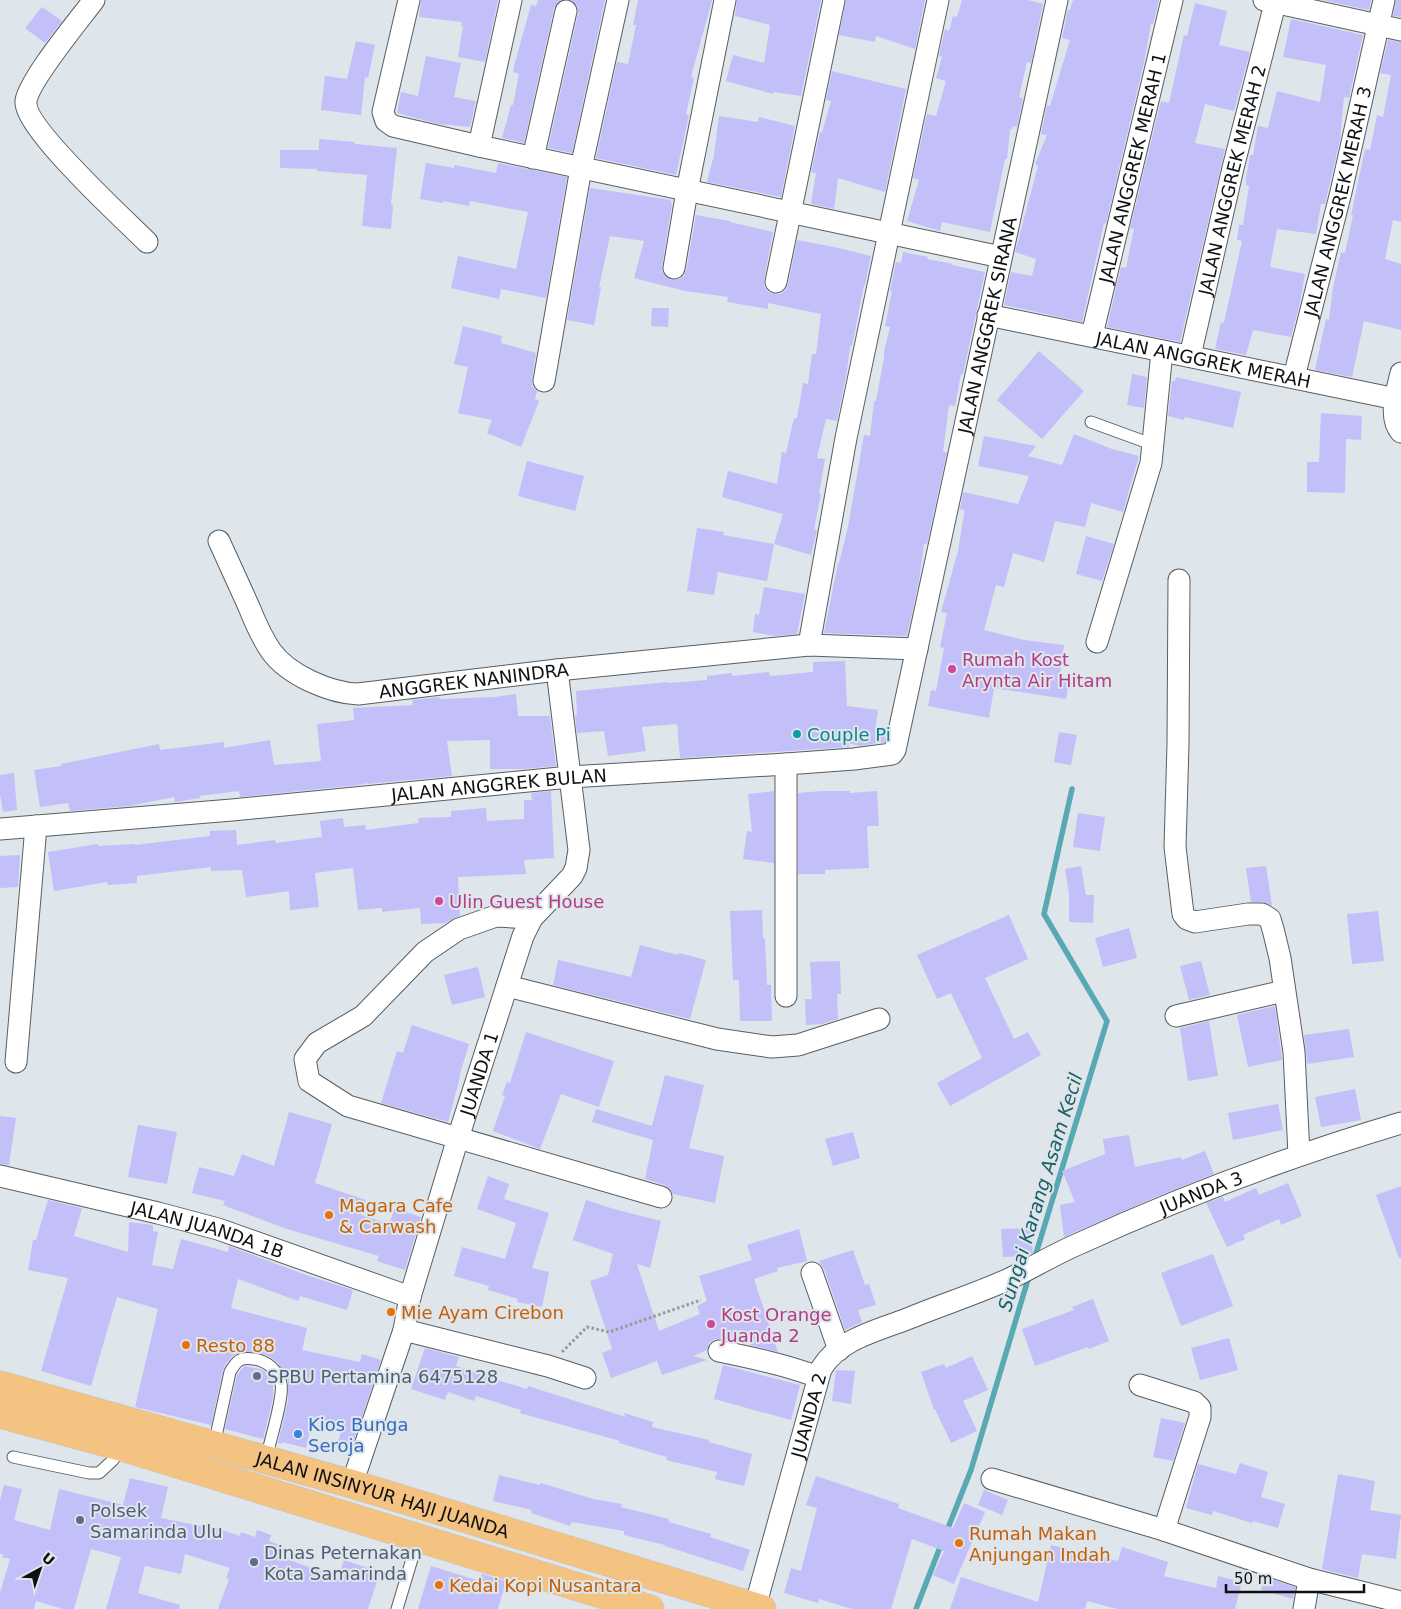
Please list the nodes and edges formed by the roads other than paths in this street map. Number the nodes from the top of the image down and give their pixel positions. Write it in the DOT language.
graph roads {
  1 [pos="94,0"];
  2 [pos="409,0"];
  3 [pos="511,0"];
  4 [pos="618,0"];
  5 [pos="725,0"];
  6 [pos="834,0"];
  7 [pos="938,0"];
  8 [pos="1057,0"];
  9 [pos="1172,0"];
  10 [pos="1384,0"];
  11 [pos="1272,1"];
  12 [pos="566,11"];
  13 [pos="1379,25"];
  14 [pos="1401,30"];
  15 [pos="479,146"];
  16 [pos="534,158"];
  17 [pos="581,168"];
  18 [pos="687,191"];
  19 [pos="791,213"];
  20 [pos="890,234"];
  21 [pos="147,242"];
  22 [pos="1001,257"];
  23 [pos="674,268"];
  24 [pos="776,282"];
  25 [pos="988,315"];
  26 [pos="1092,335"];
  27 [pos="1162,351"];
  28 [pos="1190,356"];
  29 [pos="1401,373"];
  30 [pos="1294,377"];
  31 [pos="544,381"];
  32 [pos="1396,399"];
  33 [pos="1091,422"];
  34 [pos="1398,428"];
  35 [pos="1154,445"];
  36 [pos="219,541"];
  37 [pos="1179,580"];
  38 [pos="1097,642"];
  39 [pos="809,645"];
  40 [pos="917,649"];
  41 [pos="557,670"];
  42 [pos="786,764"];
  43 [pos="570,777"];
  44 [pos="36,826"];
  45 [pos="0,829"];
  46 [pos="532,918"];
  47 [pos="507,986"];
  48 [pos="1284,991"];
  49 [pos="786,996"];
  50 [pos="1176,1016"];
  51 [pos="879,1019"];
  52 [pos="16,1062"];
  53 [pos="1401,1123"];
  54 [pos="458,1138"];
  55 [pos="1299,1155"];
  56 [pos="0,1176"];
  57 [pos="662,1197"];
  58 [pos="812,1273"];
  59 [pos="1008,1279"];
  60 [pos="410,1297"];
  61 [pos="404,1330"];
  62 [pos="838,1350"];
  63 [pos="719,1351"];
  64 [pos="818,1377"];
  65 [pos="585,1378"];
  66 [pos="0,1385"];
  67 [pos="1140,1385"];
  68 [pos="0,1415"];
  69 [pos="129,1420"];
  70 [pos="214,1445"];
  71 [pos="122,1447"];
  72 [pos="14,1457"];
  73 [pos="266,1460"];
  74 [pos="992,1478"];
  75 [pos="352,1484"];
  76 [pos="1164,1530"];
  77 [pos="418,1539"];
  78 [pos="1309,1579"];
  79 [pos="600,1602"];
  80 [pos="1401,1602"];
  81 [pos="636,1607"];
  82 [pos="758,1608"];
  83 [pos="397,1609"];
  84 [pos="1304,1609"];
  1 -- 21 [label="street"];
  2 -- 15 [label="street"];
  3 -- 15 [label="street"];
  4 -- 17 [label="street"];
  5 -- 18 [label="street"];
  6 -- 19 [label="street"];
  7 -- 20 [label="street"];
  8 -- 22 [label="street, JALAN ANGGREK SIRANA"];
  9 -- 26 [label="street, JALAN ANGGREK MERAH 1"];
  10 -- 13 [label="street, JALAN ANGGREK MERAH 3"];
  11 -- 13 [label="street"];
  11 -- 28 [label="street, JALAN ANGGREK MERAH 2"];
  12 -- 16 [label="street"];
  13 -- 14 [label="street"];
  13 -- 30 [label="street, JALAN ANGGREK MERAH 3"];
  15 -- 16 [label="street"];
  16 -- 17 [label="street"];
  17 -- 18 [label="street"];
  17 -- 31 [label="street"];
  18 -- 19 [label="street"];
  18 -- 23 [label="street"];
  19 -- 20 [label="street"];
  19 -- 24 [label="street"];
  20 -- 22 [label="street"];
  20 -- 39 [label="street"];
  22 -- 25 [label="street, JALAN ANGGREK SIRANA"];
  25 -- 26 [label="street, JALAN ANGGREK MERAH"];
  25 -- 40 [label="street, JALAN ANGGREK SIRANA"];
  26 -- 27 [label="street, JALAN ANGGREK MERAH"];
  27 -- 28 [label="street, JALAN ANGGREK MERAH"];
  27 -- 35 [label="street"];
  28 -- 30 [label="street, JALAN ANGGREK MERAH"];
  29 -- 32 [label="street"];
  30 -- 32 [label="street, JALAN ANGGREK MERAH"];
  32 -- 34 [label="street"];
  33 -- 35 [label="lane"];
  35 -- 38 [label="street"];
  36 -- 41 [label="street, ANGGREK NANINDRA"];
  37 -- 48 [label="street"];
  39 -- 40 [label="street, ANGGREK NANINDRA"];
  39 -- 41 [label="street, ANGGREK NANINDRA"];
  40 -- 42 [label="street, JALAN ANGGREK BULAN"];
  41 -- 43 [label="street, JUANDA 1"];
  42 -- 43 [label="street, JALAN ANGGREK BULAN"];
  42 -- 49 [label="street"];
  43 -- 44 [label="street, JALAN ANGGREK BULAN"];
  43 -- 46 [label="street, JUANDA 1"];
  44 -- 45 [label="street, JALAN ANGGREK BULAN"];
  44 -- 52 [label="street"];
  46 -- 47 [label="street, JUANDA 1"];
  46 -- 54 [label="street"];
  47 -- 51 [label="street"];
  47 -- 54 [label="street, JUANDA 1"];
  48 -- 50 [label="street"];
  48 -- 55 [label="street"];
  53 -- 55 [label="street, JUANDA 3"];
  54 -- 57 [label="street"];
  54 -- 60 [label="street, JUANDA 1"];
  55 -- 59 [label="street, JUANDA 3"];
  56 -- 60 [label="street, JALAN JUANDA 1B"];
  58 -- 62 [label="street"];
  59 -- 62 [label="street, JUANDA 2"];
  60 -- 61 [label="street, JUANDA 1"];
  61 -- 65 [label="street"];
  61 -- 75 [label="street, JUANDA 1"];
  62 -- 64 [label="street, JUANDA 2"];
  63 -- 64 [label="street"];
  64 -- 82 [label="street, JUANDA 2"];
  66 -- 69 [label="highway, JALAN INSINYUR HAJI JUANDA"];
  67 -- 76 [label="street"];
  68 -- 71 [label="highway, JALAN INSINYUR HAJI JUANDA"];
  69 -- 70 [label="highway, JALAN INSINYUR HAJI JUANDA"];
  69 -- 71 [label="highway"];
  70 -- 73 [label="highway, JALAN INSINYUR HAJI JUANDA"];
  70 -- 73 [label="lane"];
  71 -- 72 [label="lane"];
  71 -- 77 [label="highway, JALAN INSINYUR HAJI JUANDA"];
  73 -- 75 [label="highway, JALAN INSINYUR HAJI JUANDA"];
  74 -- 76 [label="street"];
  75 -- 82 [label="highway, JALAN INSINYUR HAJI JUANDA"];
  76 -- 78 [label="street"];
  77 -- 79 [label="highway, JALAN INSINYUR HAJI JUANDA"];
  77 -- 83 [label="lane"];
  78 -- 80 [label="street"];
  78 -- 84 [label="street"];
  79 -- 81 [label="highway, JALAN INSINYUR HAJI JUANDA"];
}
